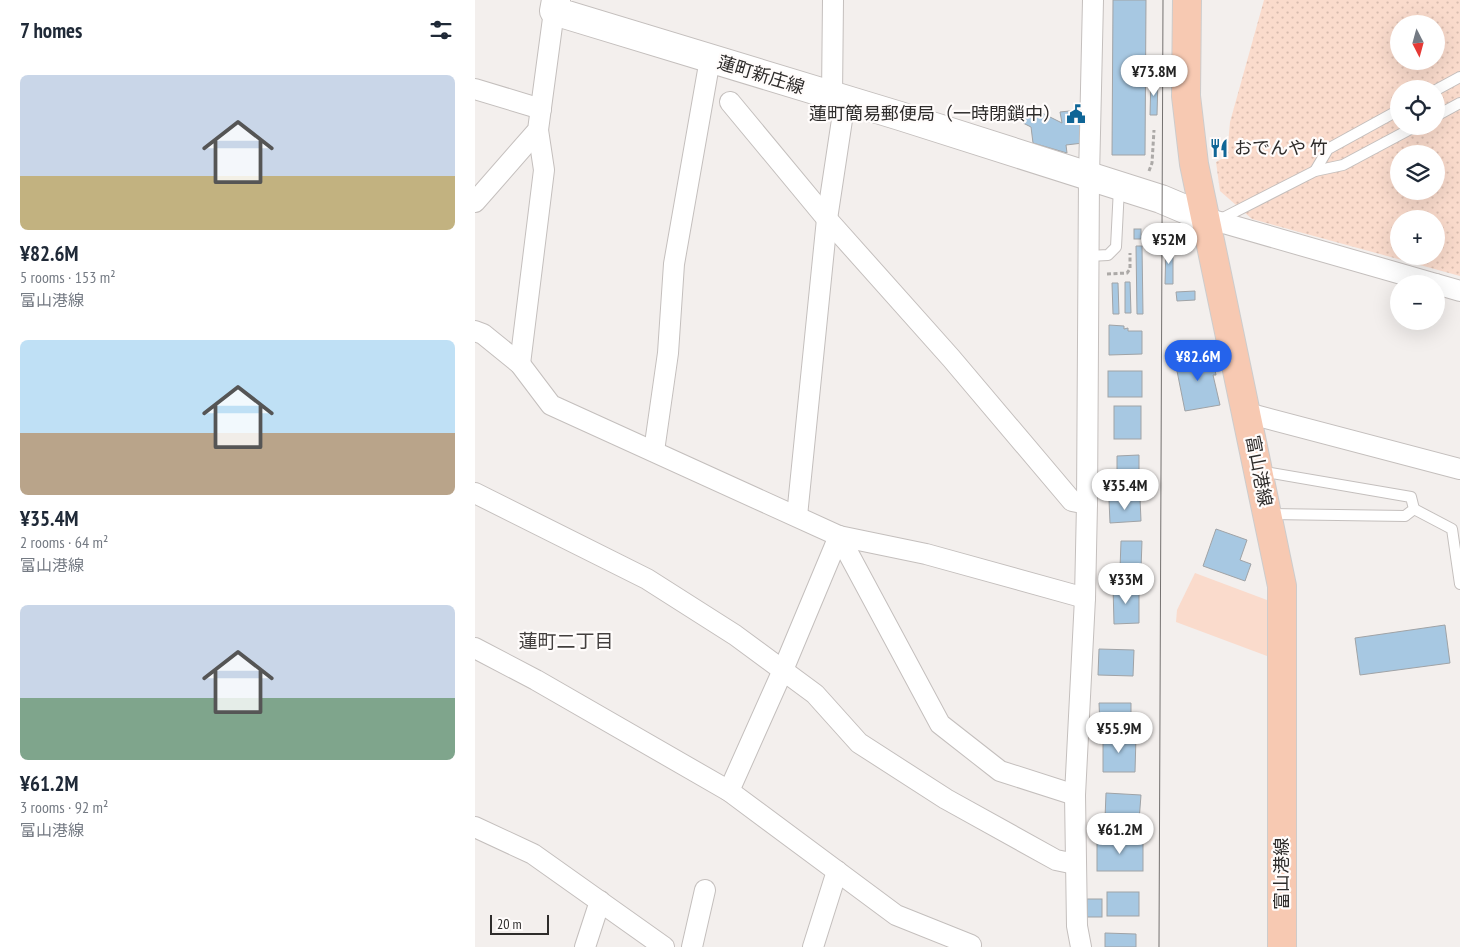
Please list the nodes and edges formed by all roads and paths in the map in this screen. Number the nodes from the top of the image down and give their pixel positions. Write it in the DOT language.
graph roads {
  1 [pos="833,0"];
  2 [pos="1093,0"];
  3 [pos="1187,0"];
  4 [pos="555,6"];
  5 [pos="710,59"];
  6 [pos="1460,77"];
  7 [pos="1445,85"];
  8 [pos="475,89"];
  9 [pos="839,98"];
  10 [pos="730,102"];
  11 [pos="1460,103"];
  12 [pos="541,109"];
  13 [pos="1445,111"];
  14 [pos="1390,115"];
  15 [pos="538,130"];
  16 [pos="1154,130"];
  17 [pos="1399,135"];
  18 [pos="1315,171"];
  19 [pos="1089,177"];
  20 [pos="1129,190"];
  21 [pos="475,202"];
  22 [pos="827,219"];
  23 [pos="1212,219"];
  24 [pos="1089,256"];
  25 [pos="1405,275"];
  26 [pos="1445,287"];
  27 [pos="1460,291"];
  28 [pos="475,331"];
  29 [pos="520,364"];
  30 [pos="1247,412"];
  31 [pos="654,451"];
  32 [pos="1460,469"];
  33 [pos="1259,470"];
  34 [pos="475,493"];
  35 [pos="1087,504"];
  36 [pos="1413,509"];
  37 [pos="1267,514"];
  38 [pos="797,516"];
  39 [pos="839,536"];
  40 [pos="1460,584"];
  41 [pos="1085,598"];
  42 [pos="475,648"];
  43 [pos="783,670"];
  44 [pos="729,791"];
  45 [pos="1075,795"];
  46 [pos="475,827"];
  47 [pos="1075,864"];
  48 [pos="837,871"];
  49 [pos="705,890"];
  50 [pos="600,901"];
  51 [pos="972,946"];
  52 [pos="585,947"];
  53 [pos="663,947"];
  54 [pos="692,947"];
  55 [pos="813,947"];
  56 [pos="1081,947"];
  57 [pos="1282,947"];
  1 -- 9 [label="street"];
  2 -- 19 [label="street"];
  3 -- 23 [label="main road, 富山港線"];
  4 -- 5 [label="main road, 蓮町新庄線"];
  4 -- 12 [label="street"];
  5 -- 9 [label="main road, 蓮町新庄線"];
  5 -- 31 [label="street"];
  6 -- 7 [label="lane"];
  8 -- 12 [label="street"];
  9 -- 19 [label="main road, 蓮町新庄線"];
  9 -- 22 [label="street"];
  10 -- 22 [label="street"];
  11 -- 13 [label="lane"];
  12 -- 15 [label="street"];
  14 -- 18 [label="lane"];
  15 -- 21 [label="street"];
  15 -- 29 [label="street"];
  16 -- 20 [label="path"];
  17 -- 18 [label="lane"];
  18 -- 23 [label="lane"];
  19 -- 20 [label="main road, 蓮町新庄線"];
  19 -- 24 [label="street"];
  20 -- 23 [label="main road, 蓮町新庄線"];
  20 -- 24 [label="lane"];
  22 -- 35 [label="street"];
  22 -- 38 [label="street"];
  23 -- 25 [label="street"];
  23 -- 30 [label="main road, 富山港線"];
  24 -- 35 [label="street"];
  26 -- 27 [label="street"];
  28 -- 29 [label="street"];
  29 -- 31 [label="street"];
  30 -- 32 [label="street"];
  30 -- 33 [label="main road, 富山港線"];
  31 -- 38 [label="street"];
  33 -- 36 [label="lane"];
  33 -- 37 [label="main road, 富山港線"];
  34 -- 43 [label="street"];
  35 -- 41 [label="street"];
  36 -- 37 [label="lane"];
  36 -- 40 [label="lane"];
  37 -- 57 [label="main road, 富山港線"];
  38 -- 39 [label="street"];
  39 -- 41 [label="street"];
  39 -- 43 [label="street"];
  39 -- 45 [label="street"];
  41 -- 45 [label="street"];
  42 -- 44 [label="street"];
  43 -- 44 [label="street"];
  43 -- 47 [label="street"];
  44 -- 48 [label="street"];
  45 -- 47 [label="street"];
  46 -- 50 [label="street"];
  47 -- 56 [label="street"];
  48 -- 51 [label="street"];
  48 -- 55 [label="street"];
  49 -- 54 [label="street"];
  50 -- 52 [label="street"];
  50 -- 53 [label="street"];
}
